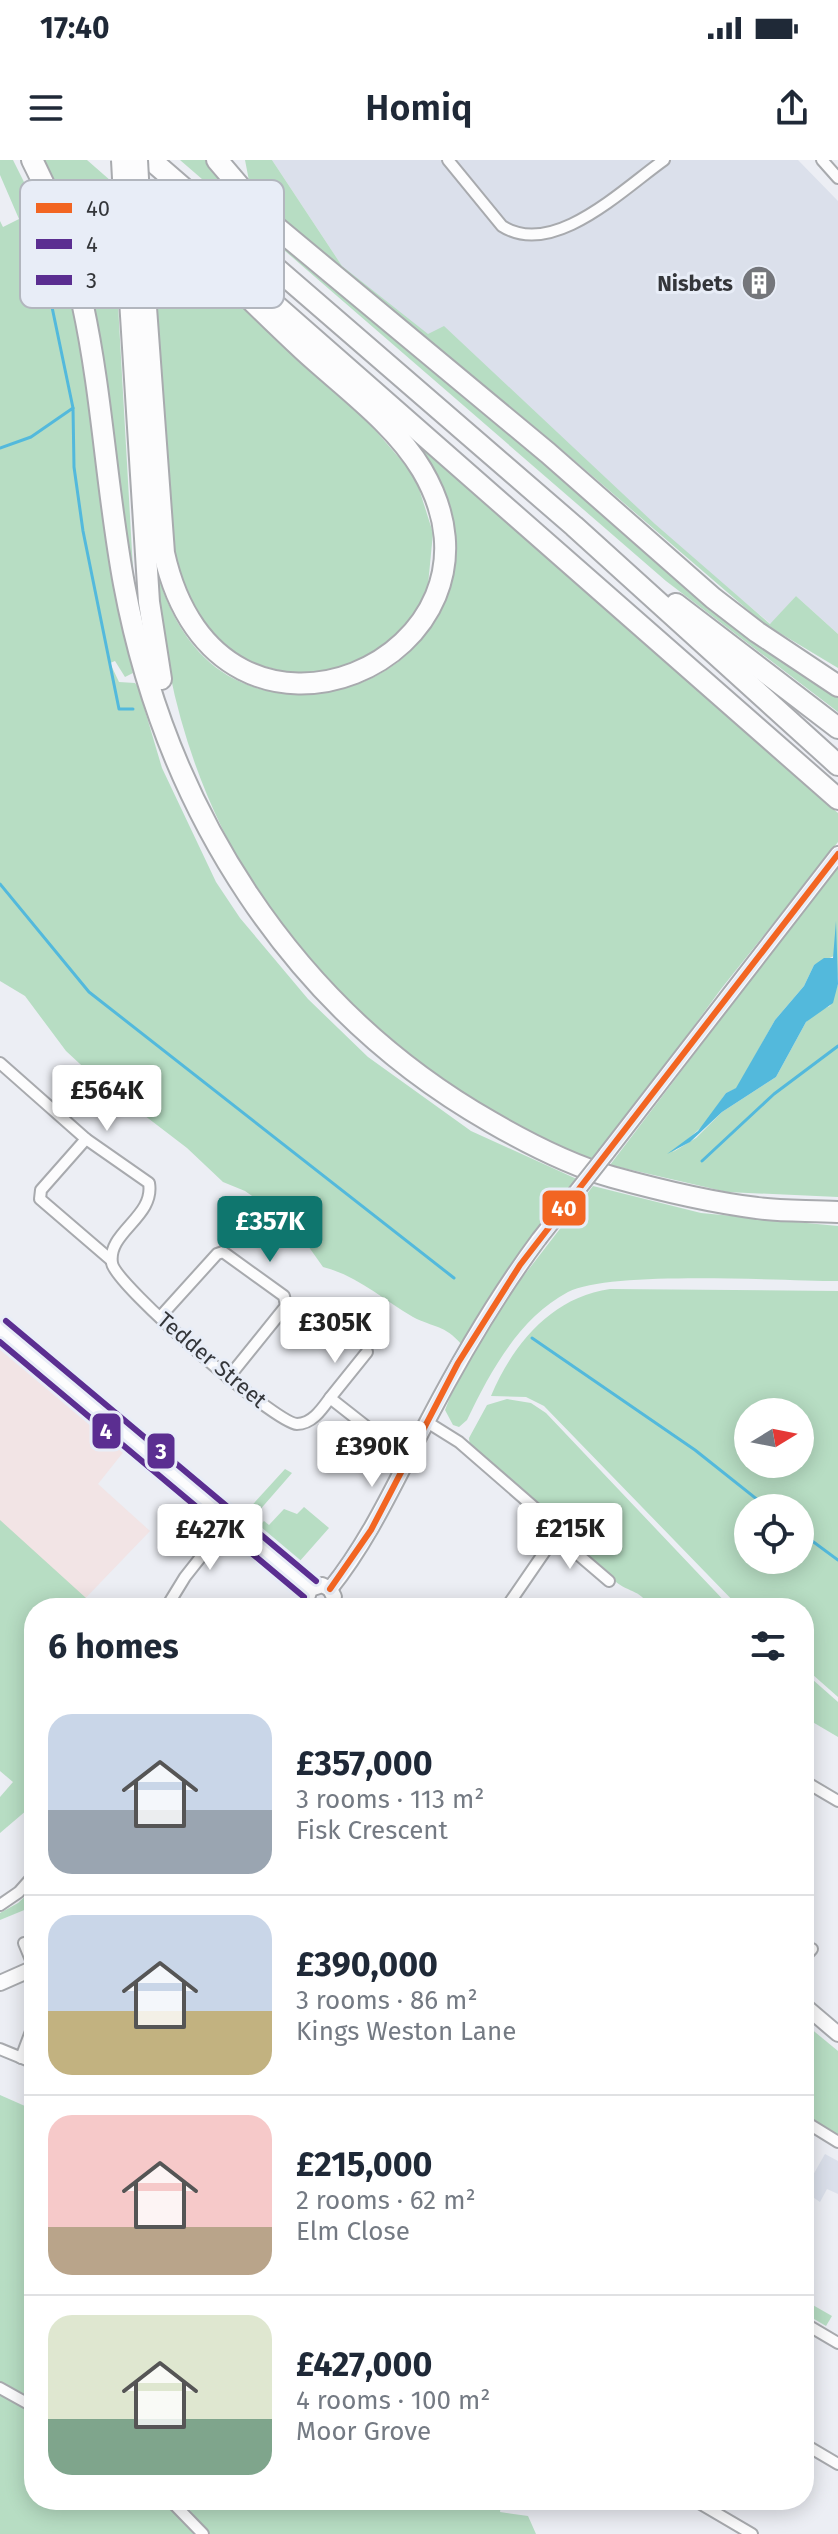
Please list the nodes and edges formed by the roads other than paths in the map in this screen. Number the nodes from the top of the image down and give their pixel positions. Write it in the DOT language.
graph roads {
  1 [pos="32,160"];
  2 [pos="151,160"];
  3 [pos="217,160"];
  4 [pos="448,160"];
  5 [pos="664,160"];
  6 [pos="822,160"];
  7 [pos="123,162"];
  8 [pos="837,175"];
  9 [pos="41,180"];
  10 [pos="139,180"];
  11 [pos="143,180"];
  12 [pos="174,180"];
  13 [pos="232,180"];
  14 [pos="284,234"];
  15 [pos="284,275"];
  16 [pos="284,305"];
  17 [pos="84,308"];
  18 [pos="136,308"];
  19 [pos="140,308"];
  20 [pos="260,308"];
  21 [pos="574,526"];
  22 [pos="838,686"];
  23 [pos="838,728"];
  24 [pos="838,765"];
  25 [pos="184,772"];
  26 [pos="838,799"];
  27 [pos="838,854"];
  28 [pos="0,1063"];
  29 [pos="86,1139"];
  30 [pos="833,1211"];
  31 [pos="111,1260"];
  32 [pos="160,1317"];
  33 [pos="0,1329"];
  34 [pos="367,1352"];
  35 [pos="228,1378"];
  36 [pos="330,1398"];
  37 [pos="427,1422"];
  38 [pos="409,1460"];
  39 [pos="230,1520"];
  40 [pos="554,1534"];
  41 [pos="609,1581"];
  42 [pos="310,1589"];
  43 [pos="330,1589"];
  44 [pos="172,1598"];
  45 [pos="306,1598"];
  46 [pos="334,1598"];
  47 [pos="514,1598"];
  48 [pos="814,1787"];
  49 [pos="838,1801"];
  50 [pos="24,1884"];
  51 [pos="0,1905"];
  52 [pos="24,1972"];
  53 [pos="0,1982"];
  54 [pos="814,2014"];
  55 [pos="838,2034"];
  56 [pos="0,2049"];
  57 [pos="24,2050"];
  58 [pos="21,2058"];
  59 [pos="24,2059"];
  60 [pos="814,2127"];
  61 [pos="838,2142"];
  62 [pos="814,2328"];
  63 [pos="836,2338"];
  64 [pos="0,2388"];
  65 [pos="24,2401"];
  66 [pos="814,2450"];
  67 [pos="838,2464"];
  68 [pos="180,2510"];
  69 [pos="711,2510"];
  70 [pos="203,2534"];
  71 [pos="752,2534"];
  1 -- 9 [label="highway"];
  2 -- 12 [label="highway"];
  3 -- 13 [label="highway"];
  4 -- 5 [label="street"];
  6 -- 8 [label="street"];
  7 -- 10 [label="highway"];
  7 -- 11 [label="highway"];
  14 -- 22 [label="highway"];
  15 -- 21 [label="highway"];
  16 -- 26 [label="highway"];
  17 -- 25 [label="highway"];
  18 -- 25 [label="highway"];
  19 -- 20 [label="highway"];
  21 -- 23 [label="highway"];
  21 -- 24 [label="highway"];
  25 -- 30 [label="highway"];
  27 -- 37 [label="street, bridge"];
  28 -- 29 [label="street"];
  29 -- 31 [label="street"];
  29 -- 31 [label="street, Tedder Street"];
  31 -- 32 [label="street, Tedder Street"];
  32 -- 35 [label="street, Tedder Street"];
  32 -- 35 [label="street"];
  33 -- 39 [label="street"];
  34 -- 36 [label="street, Tedder Street"];
  35 -- 36 [label="street, Tedder Street"];
  36 -- 38 [label="street"];
  37 -- 38 [label="street"];
  37 -- 40 [label="street"];
  38 -- 43 [label="street"];
  39 -- 42 [label="street"];
  39 -- 44 [label="street"];
  40 -- 41 [label="street"];
  40 -- 47 [label="street"];
  42 -- 43 [label="street"];
  42 -- 45 [label="street"];
  43 -- 46 [label="street"];
  48 -- 49 [label="street"];
  50 -- 51 [label="street"];
  52 -- 53 [label="street"];
  54 -- 55 [label="street"];
  56 -- 58 [label="street"];
  57 -- 58 [label="street"];
  58 -- 59 [label="street"];
  60 -- 61 [label="street"];
  62 -- 63 [label="street"];
  64 -- 65 [label="street"];
  66 -- 67 [label="street"];
  68 -- 70 [label="street"];
  69 -- 71 [label="street"];
}
